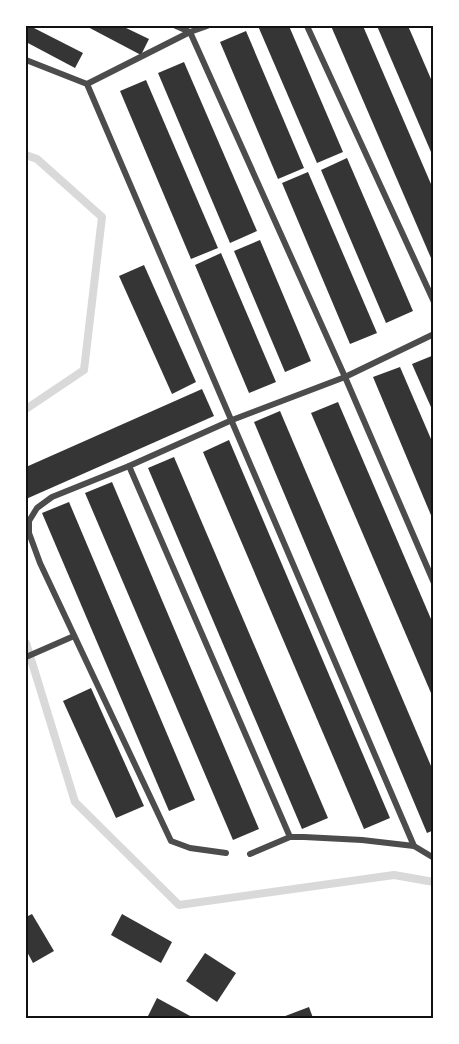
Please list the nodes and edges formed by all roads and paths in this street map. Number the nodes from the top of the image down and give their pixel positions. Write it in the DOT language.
graph roads {
  1 [pos="176,26"];
  2 [pos="207,26"];
  3 [pos="307,26"];
  4 [pos="190,32"];
  5 [pos="26,60"];
  6 [pos="87,84"];
  7 [pos="434,302"];
  8 [pos="434,334"];
  9 [pos="345,377"];
  10 [pos="232,420"];
  11 [pos="129,466"];
  12 [pos="434,583"];
  13 [pos="74,636"];
  14 [pos="26,657"];
  15 [pos="290,837"];
  16 [pos="414,846"];
  17 [pos="226,853"];
  18 [pos="250,854"];
  19 [pos="434,858"];
  1 -- 4 [label="street"];
  2 -- 4 [label="street"];
  3 -- 7 [label="street"];
  4 -- 6 [label="street"];
  4 -- 9 [label="street"];
  5 -- 6 [label="street"];
  6 -- 10 [label="street"];
  8 -- 9 [label="street"];
  9 -- 10 [label="street"];
  9 -- 12 [label="street"];
  10 -- 11 [label="street"];
  10 -- 16 [label="street"];
  11 -- 13 [label="street"];
  11 -- 15 [label="street"];
  13 -- 14 [label="street"];
  13 -- 17 [label="street"];
  15 -- 16 [label="street"];
  15 -- 18 [label="street"];
  16 -- 19 [label="street"];
}
